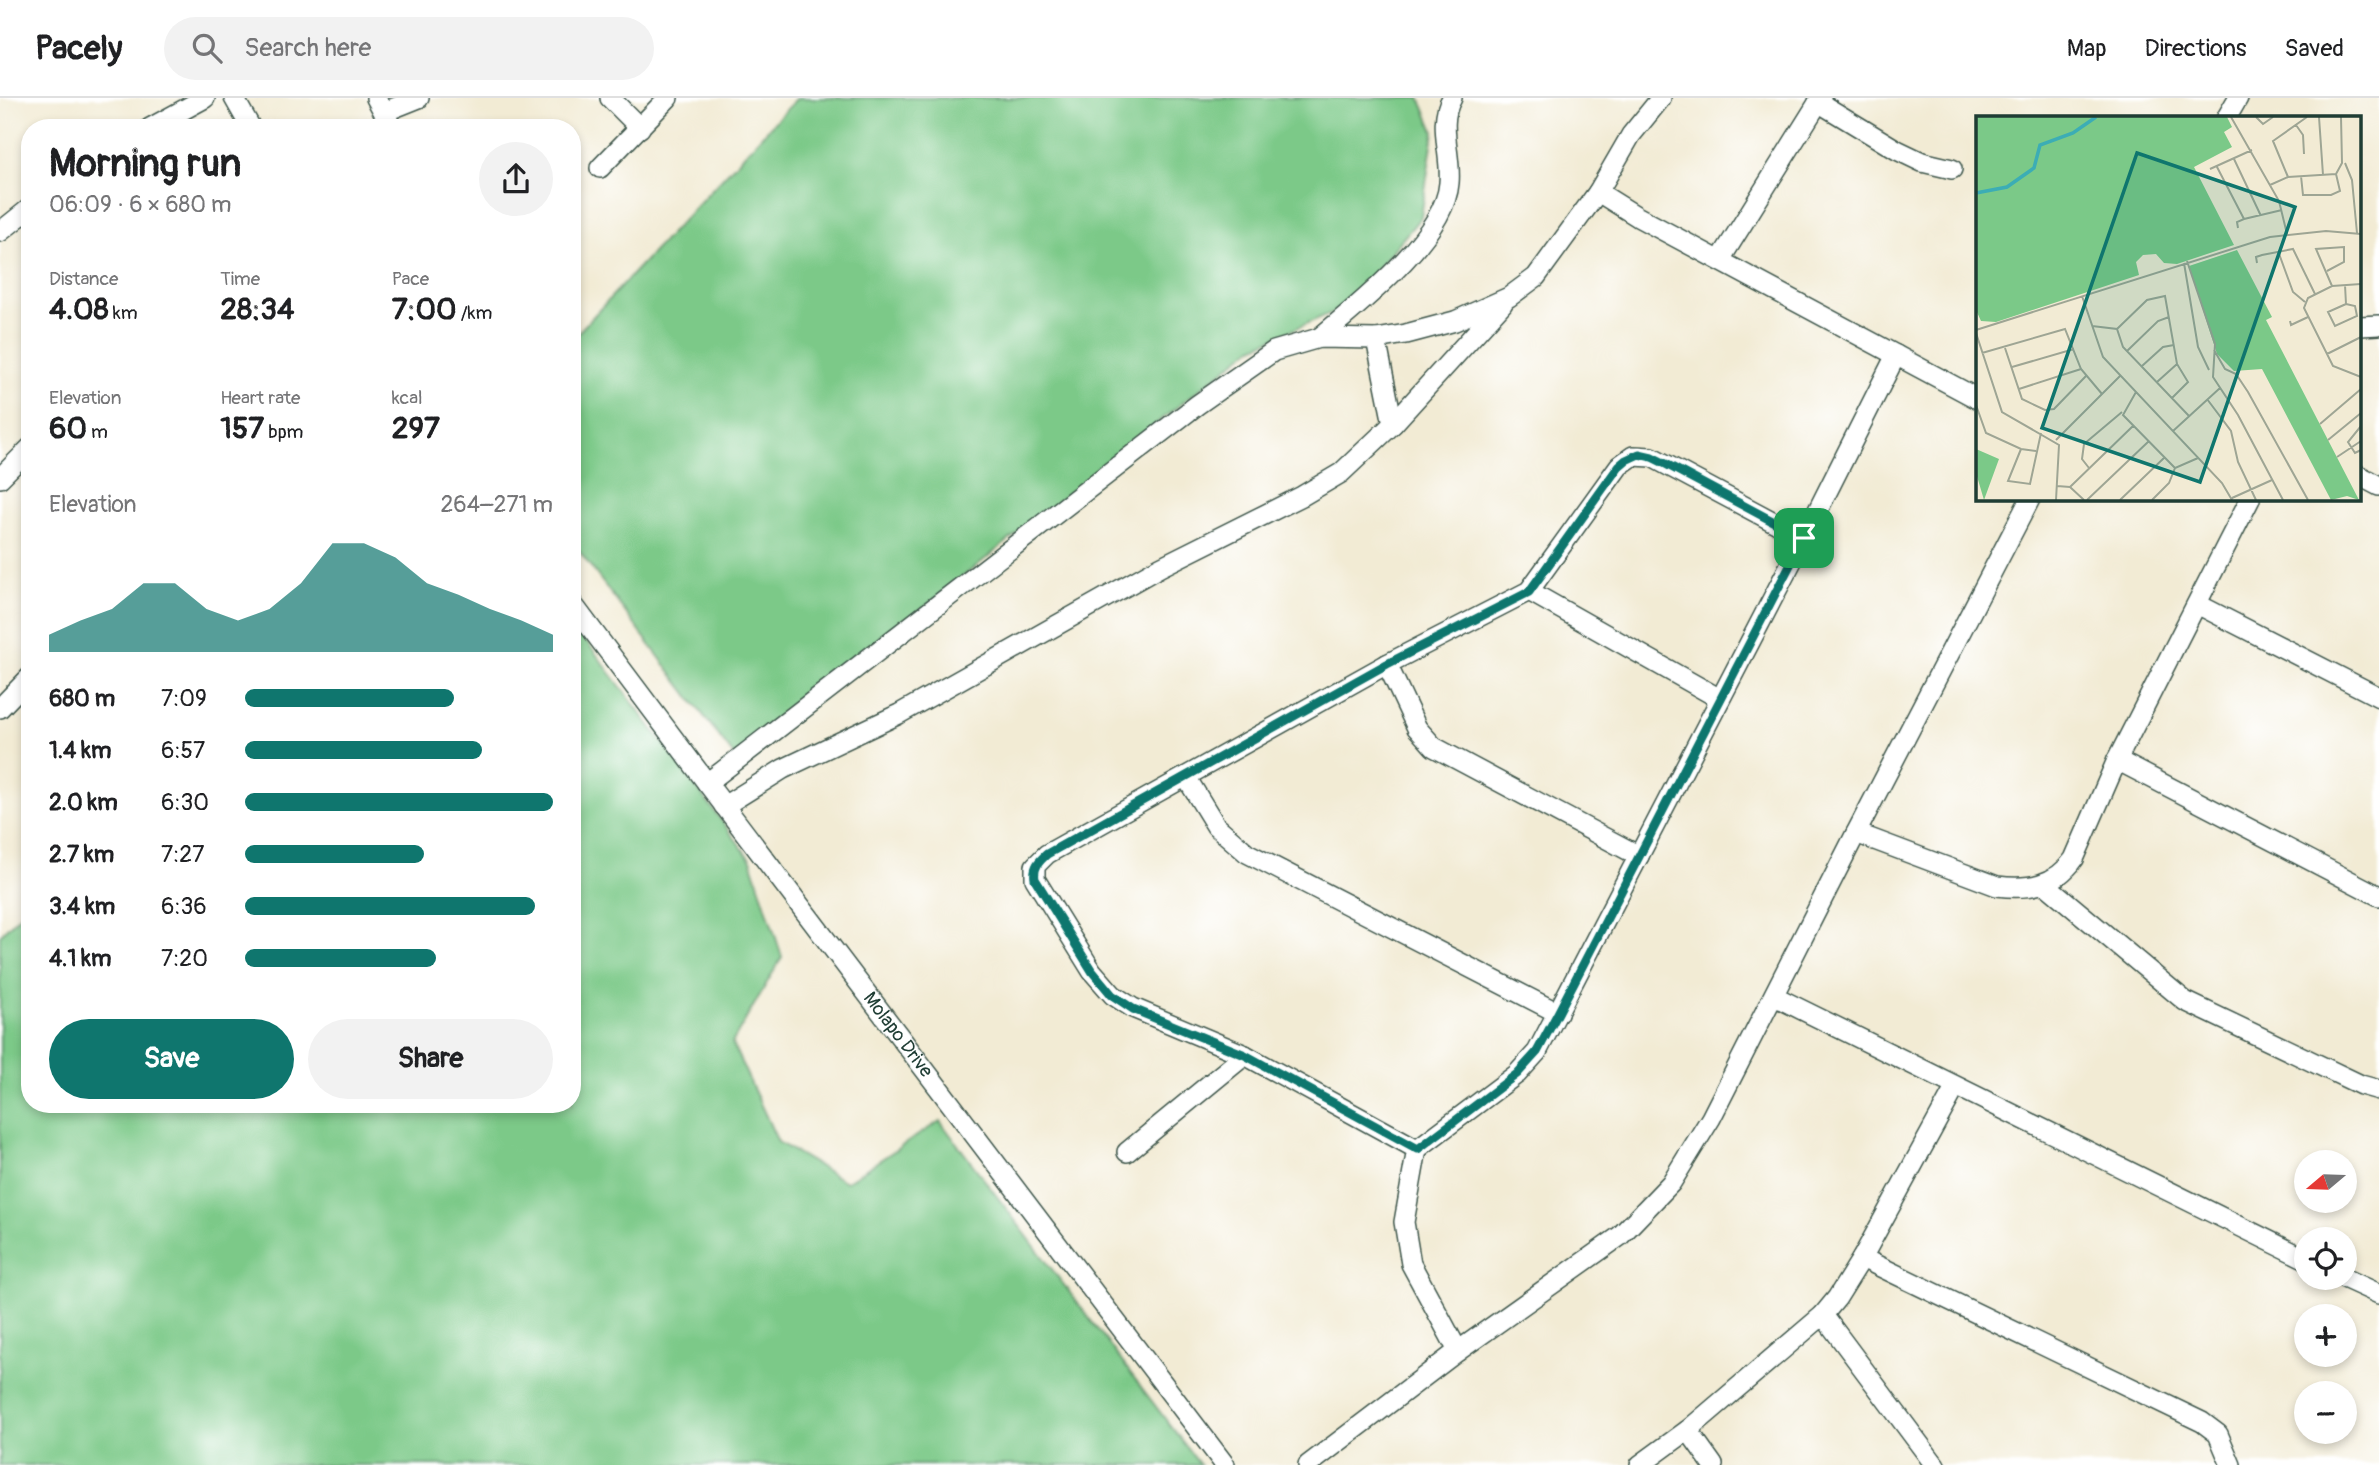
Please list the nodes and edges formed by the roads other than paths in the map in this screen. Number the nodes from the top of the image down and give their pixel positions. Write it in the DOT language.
graph roads {
  1 [pos="205,98"];
  2 [pos="233,98"];
  3 [pos="419,98"];
  4 [pos="610,98"];
  5 [pos="668,98"];
  6 [pos="1452,98"];
  7 [pos="1661,98"];
  8 [pos="2238,98"];
  9 [pos="1820,100"];
  10 [pos="384,113"];
  11 [pos="2228,116"];
  12 [pos="166,119"];
  13 [pos="246,119"];
  14 [pos="640,128"];
  15 [pos="600,168"];
  16 [pos="1952,169"];
  17 [pos="1598,192"];
  18 [pos="21,215"];
  19 [pos="0,232"];
  20 [pos="1720,260"];
  21 [pos="1509,297"];
  22 [pos="1319,338"];
  23 [pos="1376,339"];
  24 [pos="1896,355"];
  25 [pos="1976,398"];
  26 [pos="1393,424"];
  27 [pos="21,457"];
  28 [pos="2362,477"];
  29 [pos="0,478"];
  30 [pos="2379,486"];
  31 [pos="2029,500"];
  32 [pos="2249,500"];
  33 [pos="1804,538"];
  34 [pos="1529,592"];
  35 [pos="2197,604"];
  36 [pos="581,615"];
  37 [pos="1387,664"];
  38 [pos="21,686"];
  39 [pos="2379,697"];
  40 [pos="1720,699"];
  41 [pos="0,708"];
  42 [pos="2117,760"];
  43 [pos="1186,777"];
  44 [pos="706,783"];
  45 [pos="724,806"];
  46 [pos="1856,833"];
  47 [pos="1639,856"];
  48 [pos="2045,884"];
  49 [pos="2379,896"];
  50 [pos="1774,996"];
  51 [pos="1558,1013"];
  52 [pos="1245,1055"];
  53 [pos="1955,1088"];
  54 [pos="2379,1090"];
  55 [pos="1418,1149"];
  56 [pos="1127,1152"];
  57 [pos="2294,1253"];
  58 [pos="1862,1258"];
  59 [pos="2357,1284"];
  60 [pos="2379,1294"];
  61 [pos="1823,1315"];
  62 [pos="1458,1351"];
  63 [pos="1688,1430"];
  64 [pos="1225,1465"];
  65 [pos="1308,1465"];
  66 [pos="1640,1465"];
  67 [pos="1713,1465"];
  68 [pos="1935,1465"];
  69 [pos="2231,1465"];
  1 -- 12 [label="street"];
  2 -- 13 [label="street"];
  3 -- 10 [label="street"];
  4 -- 14 [label="street"];
  5 -- 14 [label="street"];
  6 -- 22 [label="street"];
  7 -- 17 [label="street"];
  8 -- 11 [label="street"];
  9 -- 16 [label="street"];
  9 -- 20 [label="street"];
  14 -- 15 [label="street"];
  17 -- 20 [label="street"];
  17 -- 21 [label="street"];
  18 -- 19 [label="street"];
  20 -- 24 [label="street"];
  21 -- 23 [label="street"];
  21 -- 26 [label="street"];
  22 -- 23 [label="street"];
  22 -- 44 [label="street"];
  23 -- 26 [label="street"];
  24 -- 25 [label="street"];
  24 -- 33 [label="street"];
  26 -- 45 [label="street"];
  27 -- 29 [label="street"];
  28 -- 30 [label="street"];
  31 -- 46 [label="street"];
  32 -- 35 [label="street"];
  33 -- 34 [label="street"];
  33 -- 40 [label="street"];
  34 -- 37 [label="street"];
  34 -- 40 [label="street"];
  35 -- 39 [label="street"];
  35 -- 42 [label="street"];
  36 -- 44 [label="street, Molapo Drive"];
  37 -- 43 [label="street"];
  37 -- 47 [label="street"];
  38 -- 41 [label="street"];
  40 -- 47 [label="street"];
  42 -- 48 [label="street"];
  42 -- 49 [label="street"];
  43 -- 51 [label="street"];
  43 -- 52 [label="street"];
  44 -- 45 [label="street, Molapo Drive"];
  45 -- 64 [label="street, Molapo Drive"];
  46 -- 48 [label="street"];
  46 -- 50 [label="street"];
  47 -- 51 [label="street"];
  48 -- 54 [label="street"];
  50 -- 53 [label="street"];
  50 -- 62 [label="street"];
  51 -- 55 [label="street"];
  52 -- 55 [label="street"];
  52 -- 56 [label="street"];
  53 -- 57 [label="street"];
  53 -- 58 [label="street"];
  55 -- 62 [label="street"];
  58 -- 61 [label="street"];
  58 -- 69 [label="street"];
  59 -- 60 [label="street"];
  61 -- 63 [label="street"];
  61 -- 68 [label="street"];
  62 -- 65 [label="street"];
  63 -- 66 [label="street"];
  63 -- 67 [label="street"];
}
